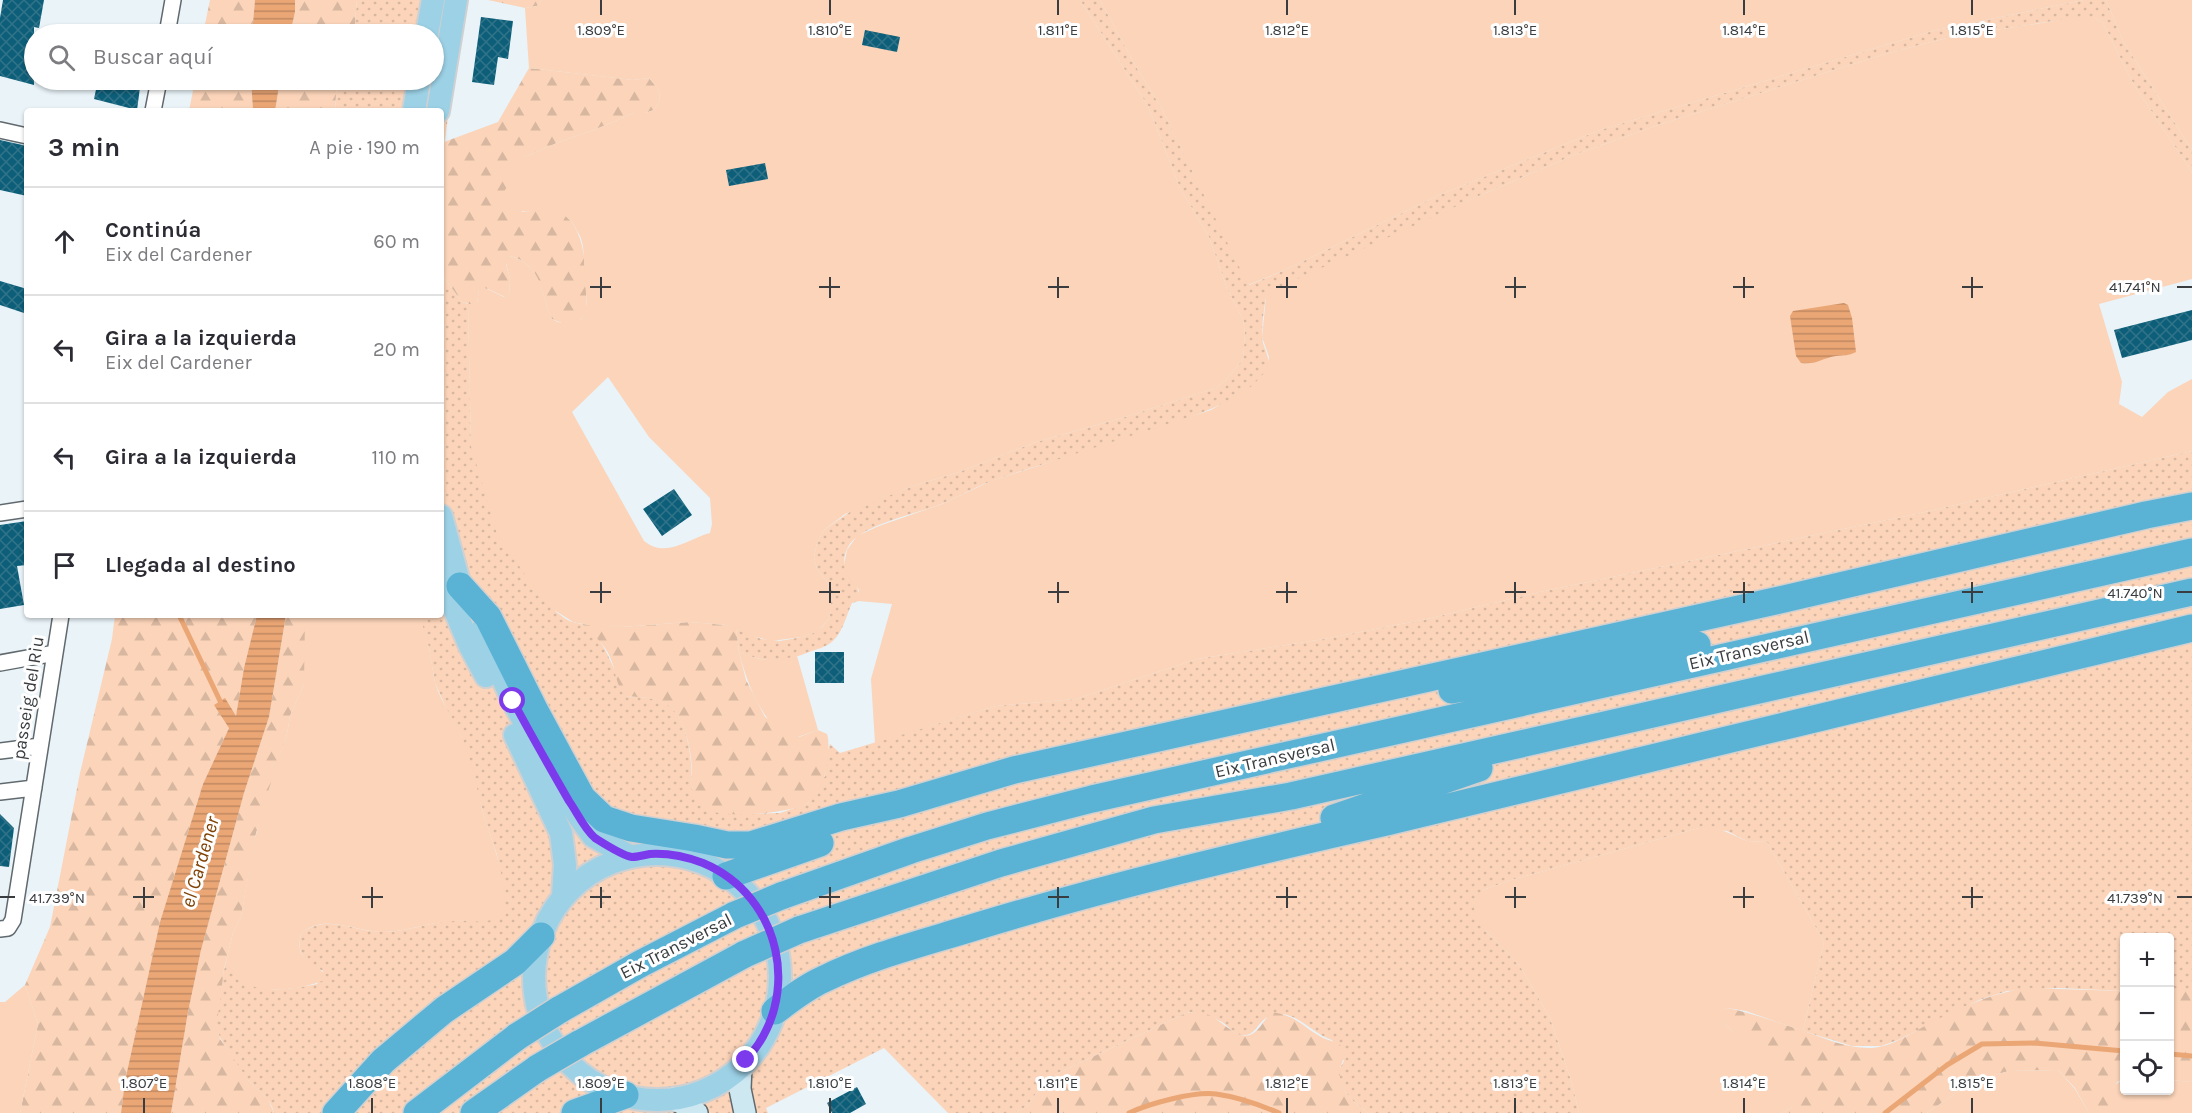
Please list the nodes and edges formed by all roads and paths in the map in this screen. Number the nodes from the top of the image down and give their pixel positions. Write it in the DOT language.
graph roads {
  1 [pos="173,0"];
  2 [pos="423,0"];
  3 [pos="433,0"];
  4 [pos="444,0"];
  5 [pos="456,0"];
  6 [pos="169,24"];
  7 [pos="425,24"];
  8 [pos="428,24"];
  9 [pos="440,24"];
  10 [pos="444,67"];
  11 [pos="157,90"];
  12 [pos="417,90"];
  13 [pos="435,90"];
  14 [pos="440,90"];
  15 [pos="154,108"];
  16 [pos="414,108"];
  17 [pos="436,108"];
  18 [pos="437,108"];
  19 [pos="0,130"];
  20 [pos="24,135"];
  21 [pos="2192,506"];
  22 [pos="24,509"];
  23 [pos="0,513"];
  24 [pos="444,536"];
  25 [pos="2192,552"];
  26 [pos="451,581"];
  27 [pos="2192,592"];
  28 [pos="61,618"];
  29 [pos="1862,625"];
  30 [pos="2192,628"];
  31 [pos="55,653"];
  32 [pos="0,663"];
  33 [pos="1614,722"];
  34 [pos="1128,743"];
  35 [pos="40,746"];
  36 [pos="0,751"];
  37 [pos="34,788"];
  38 [pos="0,792"];
  39 [pos="899,804"];
  40 [pos="631,857"];
  41 [pos="1191,867"];
  42 [pos="726,876"];
  43 [pos="563,897"];
  44 [pos="4,929"];
  45 [pos="541,936"];
  46 [pos="775,1011"];
  47 [pos="741,1066"];
  48 [pos="625,1095"];
  49 [pos="673,1098"];
  50 [pos="336,1113"];
  51 [pos="417,1113"];
  52 [pos="474,1113"];
  53 [pos="575,1113"];
  54 [pos="697,1113"];
  55 [pos="746,1113"];
  1 -- 6 [label="street"];
  2 -- 7 [label="main road"];
  3 -- 8 [label="main road"];
  4 -- 9 [label="main road"];
  5 -- 10 [label="main road"];
  11 -- 15 [label="street"];
  12 -- 16 [label="main road"];
  13 -- 17 [label="main road"];
  14 -- 18 [label="main road"];
  19 -- 20 [label="street"];
  21 -- 34 [label="highway"];
  22 -- 23 [label="street"];
  24 -- 26 [label="main road"];
  25 -- 29 [label="highway, Eix Transversal"];
  26 -- 39 [label="highway"];
  26 -- 40 [label="main road"];
  26 -- 43 [label="main road"];
  27 -- 33 [label="highway, Eix Transversal"];
  28 -- 31 [label="street, passeig del Riu"];
  29 -- 34 [label="highway"];
  29 -- 51 [label="highway, Eix Transversal, bridge"];
  30 -- 41 [label="highway"];
  31 -- 32 [label="street"];
  31 -- 35 [label="street, passeig del Riu"];
  33 -- 41 [label="highway"];
  33 -- 52 [label="highway, Eix Transversal, bridge"];
  34 -- 39 [label="highway"];
  35 -- 36 [label="street"];
  35 -- 37 [label="street, passeig del Riu"];
  37 -- 38 [label="street"];
  37 -- 44 [label="street, passeig del Riu"];
  39 -- 42 [label="highway"];
  40 -- 42 [label="main road"];
  40 -- 43 [label="main road"];
  41 -- 46 [label="highway"];
  42 -- 46 [label="main road"];
  43 -- 45 [label="main road"];
  45 -- 48 [label="main road"];
  45 -- 50 [label="highway"];
  46 -- 47 [label="main road"];
  47 -- 49 [label="main road"];
  47 -- 55 [label="main road"];
  48 -- 49 [label="main road"];
  48 -- 53 [label="highway"];
  49 -- 54 [label="main road"];
}
